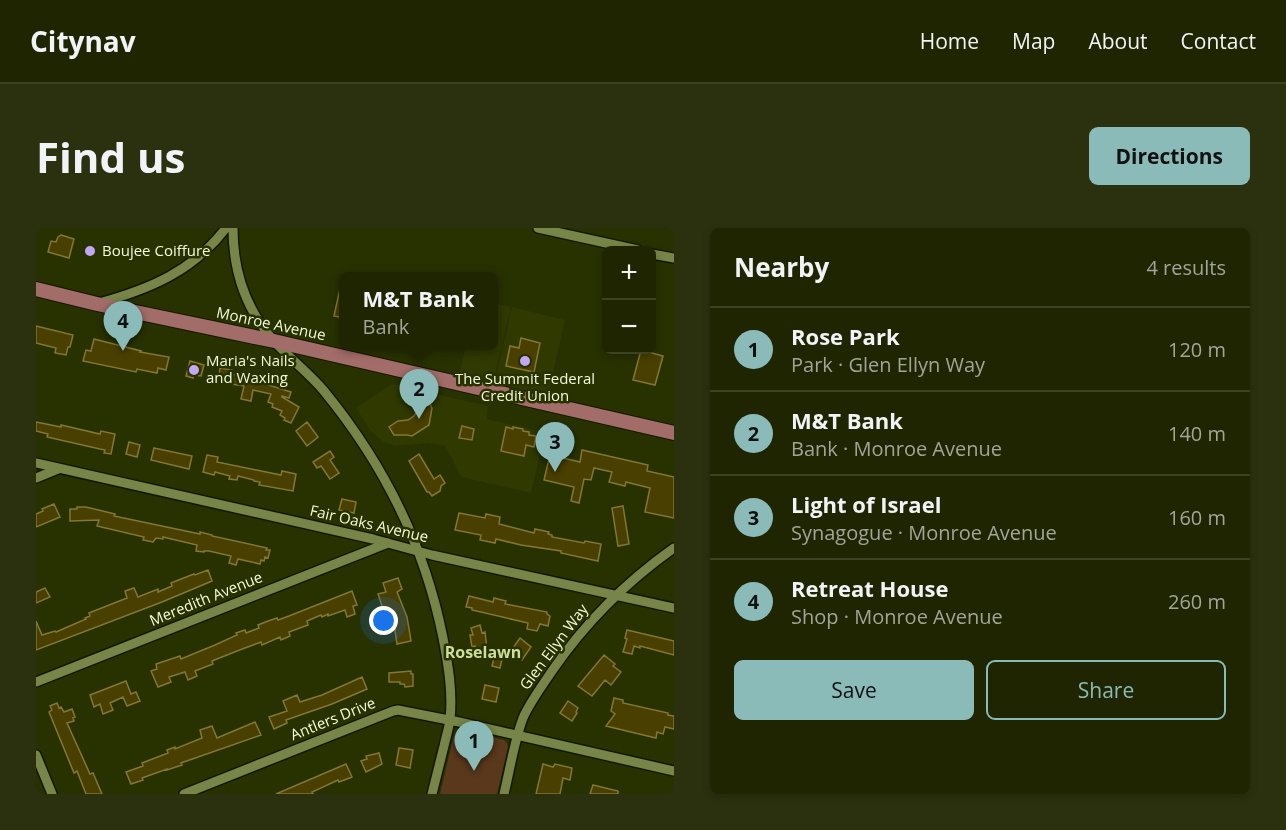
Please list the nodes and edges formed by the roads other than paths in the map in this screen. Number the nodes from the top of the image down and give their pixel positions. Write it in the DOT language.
graph roads {
  1 [pos="226,228"];
  2 [pos="233,228"];
  3 [pos="540,228"];
  4 [pos="620,246"];
  5 [pos="656,255"];
  6 [pos="674,258"];
  7 [pos="36,289"];
  8 [pos="97,304"];
  9 [pos="274,341"];
  10 [pos="674,433"];
  11 [pos="36,464"];
  12 [pos="58,469"];
  13 [pos="36,478"];
  14 [pos="388,543"];
  15 [pos="674,548"];
  16 [pos="419,551"];
  17 [pos="616,595"];
  18 [pos="674,608"];
  19 [pos="36,682"];
  20 [pos="450,720"];
  21 [pos="518,736"];
  22 [pos="36,755"];
  23 [pos="674,771"];
  24 [pos="52,794"];
  25 [pos="184,794"];
  26 [pos="432,794"];
  27 [pos="504,794"];
  1 -- 8 [label="street"];
  2 -- 9 [label="street"];
  3 -- 4 [label="street"];
  5 -- 6 [label="street"];
  7 -- 8 [label="main road, Monroe Avenue"];
  8 -- 9 [label="main road, Monroe Avenue"];
  9 -- 10 [label="main road, Monroe Avenue"];
  9 -- 16 [label="street"];
  11 -- 12 [label="street, Fair Oaks Avenue"];
  12 -- 13 [label="street"];
  12 -- 14 [label="street, Fair Oaks Avenue"];
  14 -- 16 [label="street, Fair Oaks Avenue"];
  14 -- 19 [label="street, Meredith Avenue"];
  15 -- 17 [label="street, Glen Ellyn Way"];
  16 -- 17 [label="street, Fair Oaks Avenue"];
  16 -- 20 [label="street"];
  17 -- 18 [label="street, Fair Oaks Avenue"];
  17 -- 21 [label="street, Glen Ellyn Way"];
  20 -- 21 [label="street, Antlers Drive"];
  20 -- 25 [label="street, Antlers Drive"];
  20 -- 26 [label="street"];
  21 -- 23 [label="street, Antlers Drive"];
  21 -- 27 [label="street, Glen Ellyn Way"];
  22 -- 24 [label="street"];
}
